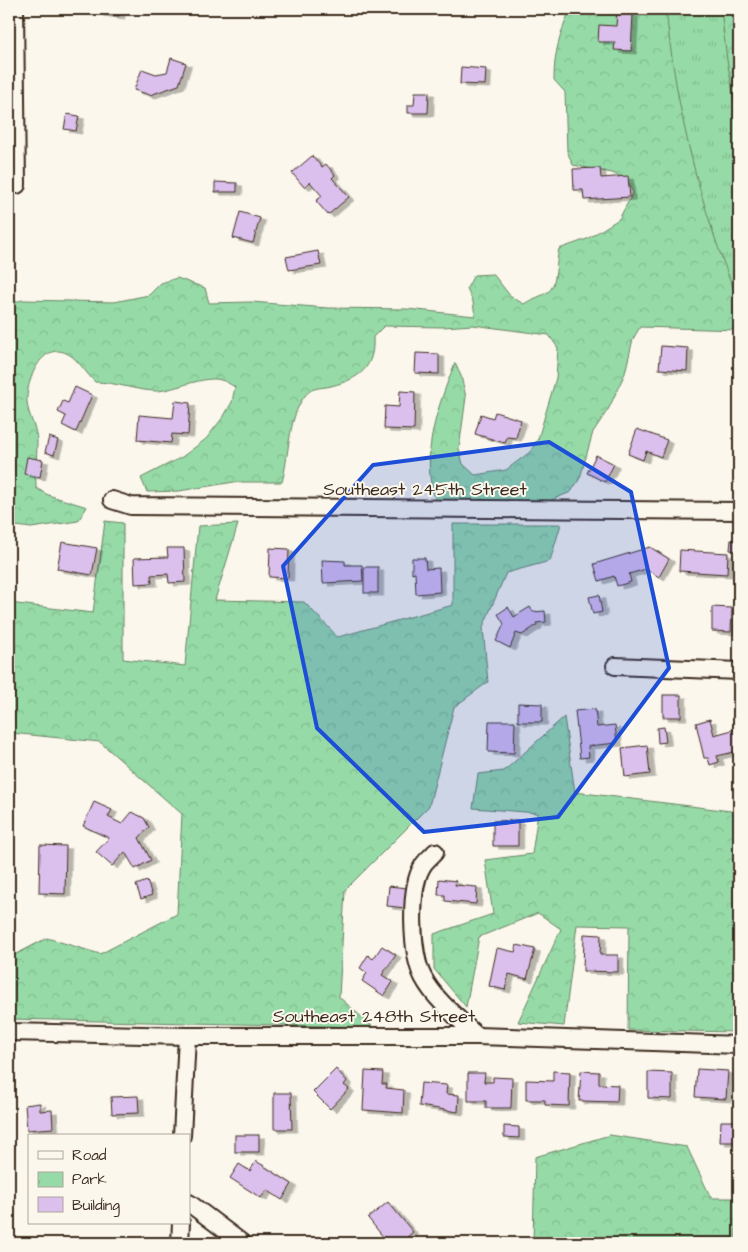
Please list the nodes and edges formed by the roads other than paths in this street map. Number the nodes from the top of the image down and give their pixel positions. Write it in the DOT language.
graph roads {
  1 [pos="15,9"];
  2 [pos="17,185"];
  3 [pos="112,500"];
  4 [pos="739,512"];
  5 [pos="615,666"];
  6 [pos="739,672"];
  7 [pos="435,852"];
  8 [pos="9,1032"];
  9 [pos="186,1036"];
  10 [pos="477,1036"];
  11 [pos="739,1045"];
  12 [pos="182,1134"];
  13 [pos="190,1204"];
  14 [pos="181,1224"];
  15 [pos="180,1243"];
  16 [pos="242,1243"];
  1 -- 2 [label="street"];
  3 -- 4 [label="street, Southeast 245th Street"];
  5 -- 6 [label="street"];
  7 -- 10 [label="street"];
  8 -- 9 [label="street, Southeast 248th Street"];
  9 -- 10 [label="street, Southeast 248th Street"];
  9 -- 12 [label="street"];
  10 -- 11 [label="street, Southeast 248th Street"];
  13 -- 16 [label="street"];
  14 -- 15 [label="street"];
}
